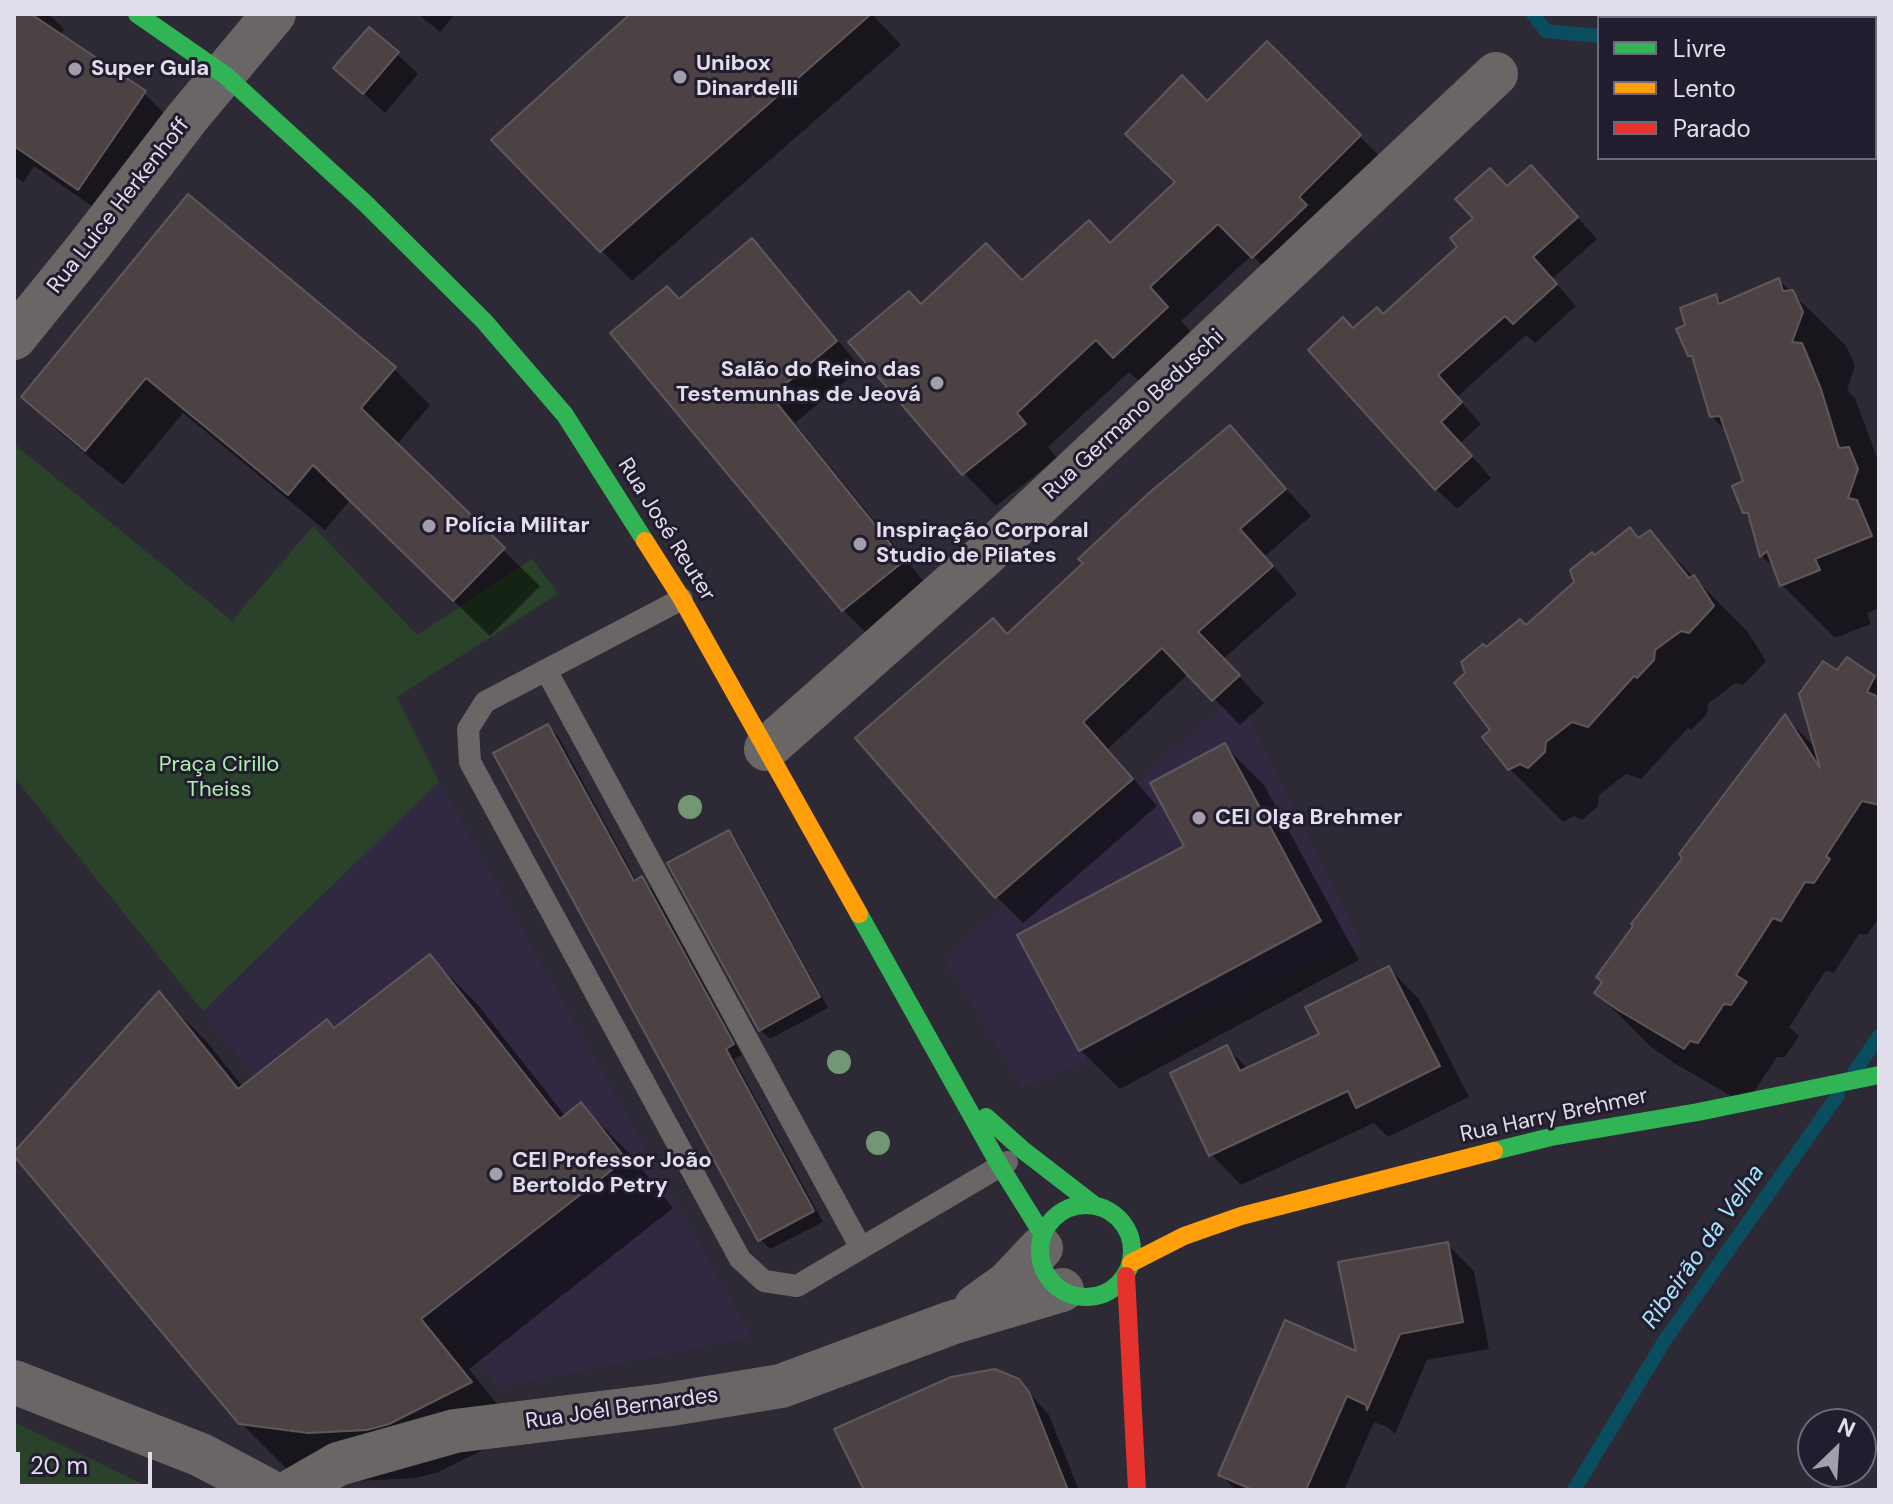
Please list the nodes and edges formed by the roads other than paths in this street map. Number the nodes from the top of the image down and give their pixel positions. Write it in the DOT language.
graph roads {
  1 [pos="137,14"];
  2 [pos="274,14"];
  3 [pos="188,25"];
  4 [pos="1496,74"];
  5 [pos="225,75"];
  6 [pos="14,338"];
  7 [pos="682,599"];
  8 [pos="546,670"];
  9 [pos="766,749"];
  10 [pos="1879,1075"];
  11 [pos="958,1091"];
  12 [pos="1024,1151"];
  13 [pos="1000,1166"];
  14 [pos="1101,1208"];
  15 [pos="1134,1213"];
  16 [pos="1181,1216"];
  17 [pos="1241,1216"];
  18 [pos="1042,1241"];
  19 [pos="861,1248"];
  20 [pos="1128,1269"];
  21 [pos="1076,1301"];
  22 [pos="951,1323"];
  23 [pos="1110,1355"];
  24 [pos="14,1382"];
  25 [pos="1132,1412"];
  26 [pos="267,1490"];
  27 [pos="293,1490"];
  28 [pos="1137,1490"];
  1 -- 5 [label="main road, Rua José Reuter"];
  2 -- 5 [label="street, Rua Luice Herkenhoff"];
  3 -- 5 [label="main road, Rua José Reuter"];
  4 -- 9 [label="street, Rua Germano Beduschi"];
  5 -- 6 [label="street, Rua Luice Herkenhoff"];
  5 -- 7 [label="main road, Rua José Reuter"];
  7 -- 8 [label="lane"];
  7 -- 9 [label="main road, Rua José Reuter"];
  8 -- 19 [label="lane"];
  8 -- 19 [label="lane"];
  9 -- 11 [label="main road, Rua José Reuter"];
  10 -- 17 [label="main road, Rua Harry Brehmer"];
  11 -- 12 [label="main road, Rua José Reuter"];
  11 -- 13 [label="main road, Rua José Reuter"];
  12 -- 13 [label="lane"];
  12 -- 14 [label="main road, Rua José Reuter"];
  13 -- 18 [label="main road, Rua José Reuter"];
  13 -- 19 [label="lane"];
  14 -- 15 [label="main road"];
  14 -- 18 [label="main road"];
  14 -- 20 [label="main road"];
  16 -- 17 [label="main road, Rua Harry Brehmer"];
  17 -- 20 [label="main road, Rua Harry Brehmer"];
  18 -- 21 [label="main road"];
  18 -- 22 [label="street, Rua Joél Bernardes"];
  20 -- 21 [label="main road"];
  20 -- 25 [label="main road"];
  21 -- 22 [label="street, Rua Joél Bernardes"];
  22 -- 27 [label="street, Rua Joél Bernardes"];
  23 -- 25 [label="main road"];
  24 -- 26 [label="street"];
  25 -- 28 [label="main road"];
}
